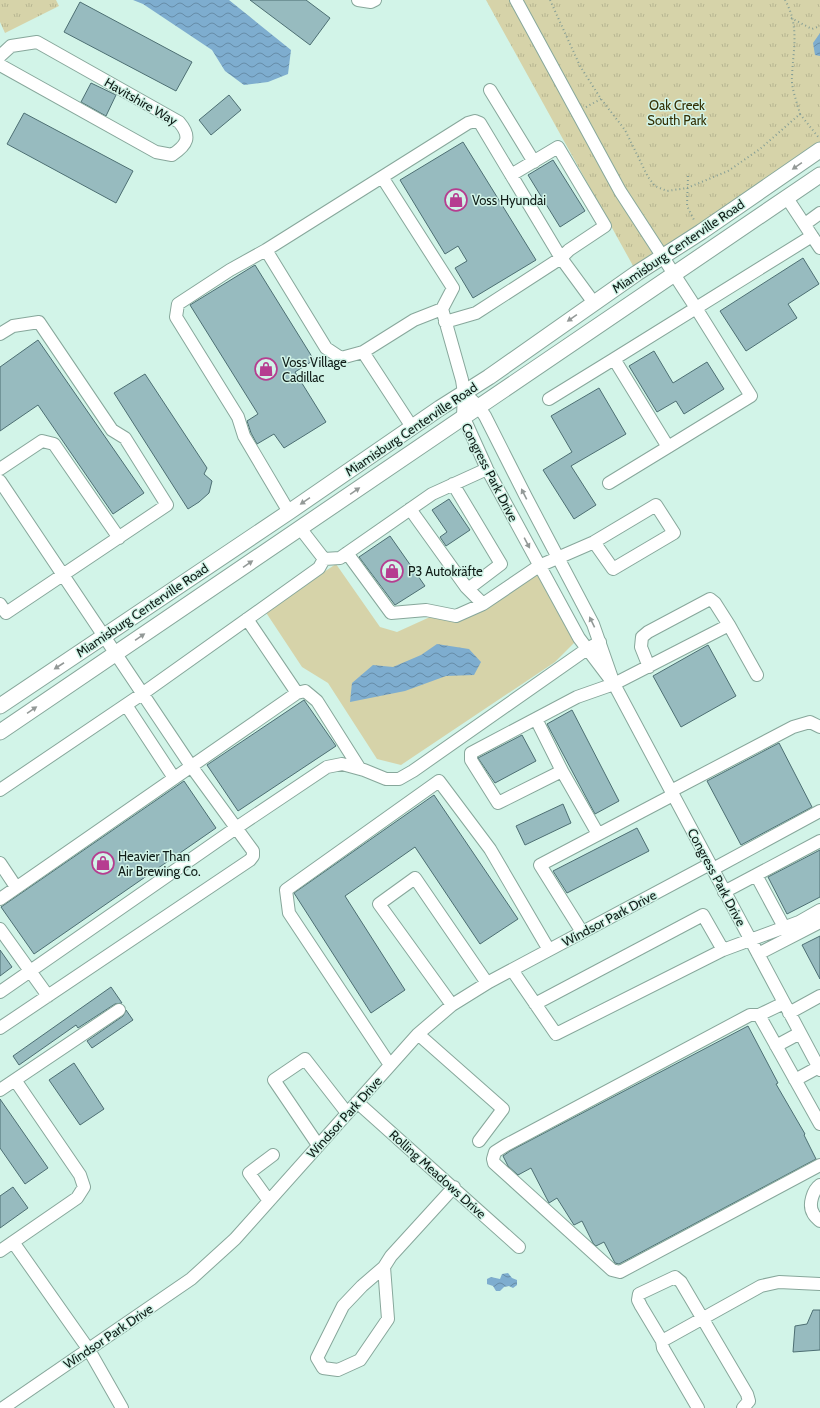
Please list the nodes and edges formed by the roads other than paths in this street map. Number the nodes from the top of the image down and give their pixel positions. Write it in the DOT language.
graph roads {
  1 [pos="358,0"];
  2 [pos="375,0"];
  3 [pos="516,0"];
  4 [pos="0,56"];
  5 [pos="0,65"];
  6 [pos="490,90"];
  7 [pos="820,150"];
  8 [pos="534,162"];
  9 [pos="511,175"];
  10 [pos="820,176"];
  11 [pos="382,177"];
  12 [pos="775,181"];
  13 [pos="787,198"];
  14 [pos="820,213"];
  15 [pos="805,224"];
  16 [pos="812,236"];
  17 [pos="820,248"];
  18 [pos="266,250"];
  19 [pos="561,258"];
  20 [pos="662,258"];
  21 [pos="674,275"];
  22 [pos="594,303"];
  23 [pos="696,308"];
  24 [pos="442,309"];
  25 [pos="445,322"];
  26 [pos="0,334"];
  27 [pos="363,352"];
  28 [pos="614,359"];
  29 [pos="464,393"];
  30 [pos="549,399"];
  31 [pos="478,406"];
  32 [pos="463,416"];
  33 [pos="412,427"];
  34 [pos="668,447"];
  35 [pos="0,469"];
  36 [pos="487,470"];
  37 [pos="0,481"];
  38 [pos="609,483"];
  39 [pos="453,484"];
  40 [pos="410,509"];
  41 [pos="290,512"];
  42 [pos="300,528"];
  43 [pos="119,538"];
  44 [pos="594,542"];
  45 [pos="347,553"];
  46 [pos="324,559"];
  47 [pos="559,559"];
  48 [pos="539,566"];
  49 [pos="63,575"];
  50 [pos="468,589"];
  51 [pos="0,604"];
  52 [pos="483,604"];
  53 [pos="247,619"];
  54 [pos="729,625"];
  55 [pos="104,636"];
  56 [pos="600,642"];
  57 [pos="587,649"];
  58 [pos="115,654"];
  59 [pos="649,667"];
  60 [pos="757,675"];
  61 [pos="614,684"];
  62 [pos="297,693"];
  63 [pos="142,694"];
  64 [pos="126,705"];
  65 [pos="0,706"];
  66 [pos="536,719"];
  67 [pos="820,726"];
  68 [pos="0,732"];
  69 [pos="191,766"];
  70 [pos="360,769"];
  71 [pos="562,771"];
  72 [pos="174,778"];
  73 [pos="0,790"];
  74 [pos="672,793"];
  75 [pos="820,811"];
  76 [pos="236,828"];
  77 [pos="598,834"];
  78 [pos="820,841"];
  79 [pos="0,863"];
  80 [pos="712,866"];
  81 [pos="756,875"];
  82 [pos="16,888"];
  83 [pos="724,892"];
  84 [pos="0,898"];
  85 [pos="820,910"];
  86 [pos="820,922"];
  87 [pos="784,927"];
  88 [pos="0,929"];
  89 [pos="582,932"];
  90 [pos="750,939"];
  91 [pos="549,950"];
  92 [pos="723,950"];
  93 [pos="758,954"];
  94 [pos="512,970"];
  95 [pos="29,972"];
  96 [pos="488,983"];
  97 [pos="0,992"];
  98 [pos="48,996"];
  99 [pos="820,996"];
  100 [pos="452,1004"];
  101 [pos="535,1004"];
  102 [pos="787,1008"];
  103 [pos="119,1010"];
  104 [pos="760,1015"];
  105 [pos="0,1028"];
  106 [pos="800,1033"];
  107 [pos="418,1034"];
  108 [pos="776,1046"];
  109 [pos="390,1065"];
  110 [pos="819,1068"];
  111 [pos="15,1080"];
  112 [pos="795,1080"];
  113 [pos="0,1090"];
  114 [pos="820,1099"];
  115 [pos="357,1102"];
  116 [pos="809,1105"];
  117 [pos="347,1113"];
  118 [pos="820,1124"];
  119 [pos="480,1141"];
  120 [pos="318,1145"];
  121 [pos="273,1155"];
  122 [pos="820,1165"];
  123 [pos="820,1185"];
  124 [pos="454,1187"];
  125 [pos="269,1200"];
  126 [pos="820,1221"];
  127 [pos="13,1242"];
  128 [pos="519,1247"];
  129 [pos="0,1251"];
  130 [pos="384,1267"];
  131 [pos="820,1284"];
  132 [pos="702,1317"];
  133 [pos="662,1341"];
  134 [pos="89,1350"];
  135 [pos="3,1408"];
  136 [pos="122,1408"];
  137 [pos="698,1408"];
  138 [pos="743,1408"];
  1 -- 2 [label="street"];
  3 -- 20 [label="street"];
  4 -- 5 [label="street, Havitshire Way"];
  6 -- 8 [label="street"];
  7 -- 12 [label="main road, Miamisburg Centerville Road, one-way"];
  8 -- 9 [label="street"];
  8 -- 19 [label="street"];
  9 -- 11 [label="street"];
  9 -- 19 [label="street"];
  10 -- 13 [label="main road, Miamisburg Centerville Road"];
  11 -- 18 [label="street"];
  11 -- 24 [label="street"];
  12 -- 13 [label="main road"];
  12 -- 20 [label="main road, Miamisburg Centerville Road"];
  13 -- 15 [label="street"];
  13 -- 21 [label="main road, Miamisburg Centerville Road"];
  14 -- 15 [label="street"];
  15 -- 16 [label="street"];
  16 -- 17 [label="street"];
  16 -- 23 [label="street"];
  18 -- 27 [label="street"];
  18 -- 41 [label="street"];
  19 -- 22 [label="street"];
  19 -- 25 [label="street"];
  20 -- 21 [label="street"];
  20 -- 22 [label="main road, Miamisburg Centerville Road"];
  21 -- 23 [label="street"];
  21 -- 31 [label="main road, Miamisburg Centerville Road"];
  22 -- 29 [label="main road, Miamisburg Centerville Road, one-way"];
  23 -- 28 [label="street"];
  23 -- 34 [label="street"];
  24 -- 25 [label="street"];
  24 -- 27 [label="street"];
  25 -- 29 [label="street"];
  26 -- 43 [label="street"];
  27 -- 33 [label="street"];
  28 -- 30 [label="street"];
  28 -- 34 [label="street"];
  29 -- 31 [label="street, Congress Park Drive"];
  29 -- 32 [label="street, Congress Park Drive"];
  29 -- 33 [label="main road, Miamisburg Centerville Road"];
  31 -- 32 [label="main road, Miamisburg Centerville Road"];
  47 -- 31 [label="street, Congress Park Drive, one-way"];
  32 -- 36 [label="street, Congress Park Drive"];
  42 -- 32 [label="main road, Miamisburg Centerville Road, one-way"];
  33 -- 41 [label="main road, Miamisburg Centerville Road, one-way"];
  34 -- 38 [label="street"];
  35 -- 43 [label="street"];
  36 -- 39 [label="street"];
  36 -- 48 [label="street, Congress Park Drive, one-way"];
  37 -- 49 [label="street"];
  39 -- 40 [label="street"];
  39 -- 50 [label="street"];
  40 -- 45 [label="street"];
  40 -- 50 [label="street"];
  41 -- 42 [label="main road"];
  41 -- 55 [label="main road, Miamisburg Centerville Road"];
  42 -- 46 [label="street"];
  58 -- 42 [label="main road, Miamisburg Centerville Road, one-way"];
  43 -- 49 [label="street"];
  44 -- 44 [label="street"];
  44 -- 47 [label="street"];
  45 -- 46 [label="street"];
  45 -- 52 [label="street"];
  46 -- 53 [label="street"];
  47 -- 48 [label="street"];
  56 -- 47 [label="street, Congress Park Drive, one-way"];
  48 -- 52 [label="street"];
  48 -- 57 [label="street, Congress Park Drive"];
  49 -- 51 [label="street"];
  49 -- 55 [label="street"];
  50 -- 52 [label="street"];
  53 -- 62 [label="street"];
  53 -- 63 [label="street"];
  54 -- 59 [label="street"];
  54 -- 59 [label="street"];
  54 -- 60 [label="street"];
  55 -- 58 [label="street"];
  55 -- 65 [label="main road, Miamisburg Centerville Road, one-way"];
  56 -- 57 [label="street"];
  56 -- 61 [label="street, Congress Park Drive"];
  57 -- 61 [label="street, Congress Park Drive"];
  57 -- 70 [label="street"];
  58 -- 63 [label="street"];
  68 -- 58 [label="main road, Miamisburg Centerville Road, one-way"];
  59 -- 61 [label="street"];
  61 -- 66 [label="street"];
  61 -- 74 [label="street, Congress Park Drive"];
  62 -- 69 [label="street"];
  62 -- 70 [label="street"];
  63 -- 64 [label="street"];
  63 -- 69 [label="street"];
  64 -- 72 [label="street"];
  64 -- 73 [label="street"];
  66 -- 71 [label="street"];
  66 -- 71 [label="street"];
  67 -- 74 [label="street"];
  69 -- 72 [label="street"];
  69 -- 76 [label="street"];
  70 -- 76 [label="street"];
  71 -- 77 [label="street"];
  72 -- 82 [label="street"];
  74 -- 77 [label="street"];
  74 -- 80 [label="street, Congress Park Drive"];
  75 -- 80 [label="street, Windsor Park Drive"];
  76 -- 95 [label="street"];
  76 -- 98 [label="street"];
  77 -- 89 [label="street"];
  78 -- 81 [label="street"];
  79 -- 82 [label="street"];
  80 -- 83 [label="street, Congress Park Drive"];
  80 -- 89 [label="street, Windsor Park Drive"];
  81 -- 83 [label="street"];
  81 -- 87 [label="street"];
  82 -- 84 [label="street"];
  83 -- 90 [label="street, Congress Park Drive"];
  85 -- 87 [label="street"];
  86 -- 93 [label="street"];
  87 -- 90 [label="street"];
  88 -- 95 [label="street"];
  89 -- 91 [label="street, Windsor Park Drive"];
  90 -- 92 [label="street"];
  90 -- 93 [label="street, Congress Park Drive"];
  91 -- 94 [label="street, Windsor Park Drive"];
  91 -- 109 [label="street"];
  92 -- 101 [label="street"];
  92 -- 101 [label="street"];
  93 -- 102 [label="street, Congress Park Drive"];
  94 -- 96 [label="street, Windsor Park Drive"];
  94 -- 101 [label="street"];
  95 -- 97 [label="street"];
  95 -- 98 [label="street"];
  96 -- 100 [label="street, Windsor Park Drive"];
  96 -- 100 [label="street"];
  98 -- 105 [label="street"];
  99 -- 102 [label="street"];
  100 -- 107 [label="street, Windsor Park Drive"];
  102 -- 104 [label="street"];
  102 -- 106 [label="street, Congress Park Drive"];
  103 -- 111 [label="street"];
  104 -- 108 [label="street"];
  104 -- 122 [label="street"];
  106 -- 108 [label="street"];
  106 -- 110 [label="street, Congress Park Drive"];
  107 -- 109 [label="street, Windsor Park Drive"];
  107 -- 119 [label="street"];
  108 -- 112 [label="street"];
  109 -- 115 [label="street, Windsor Park Drive"];
  110 -- 112 [label="street"];
  111 -- 113 [label="street"];
  111 -- 127 [label="street"];
  112 -- 116 [label="street"];
  114 -- 116 [label="street"];
  115 -- 117 [label="street, Windsor Park Drive"];
  115 -- 124 [label="street, Rolling Meadows Drive"];
  116 -- 118 [label="street"];
  117 -- 120 [label="street, Windsor Park Drive"];
  117 -- 120 [label="street"];
  120 -- 125 [label="street, Windsor Park Drive"];
  121 -- 125 [label="street"];
  123 -- 126 [label="street"];
  124 -- 128 [label="street, Rolling Meadows Drive"];
  124 -- 130 [label="street"];
  125 -- 134 [label="street, Windsor Park Drive"];
  127 -- 129 [label="street"];
  127 -- 134 [label="street"];
  130 -- 130 [label="street"];
  131 -- 132 [label="street"];
  132 -- 133 [label="street"];
  132 -- 133 [label="street"];
  132 -- 138 [label="street"];
  133 -- 137 [label="street"];
  134 -- 135 [label="street, Windsor Park Drive"];
  134 -- 136 [label="street"];
}
